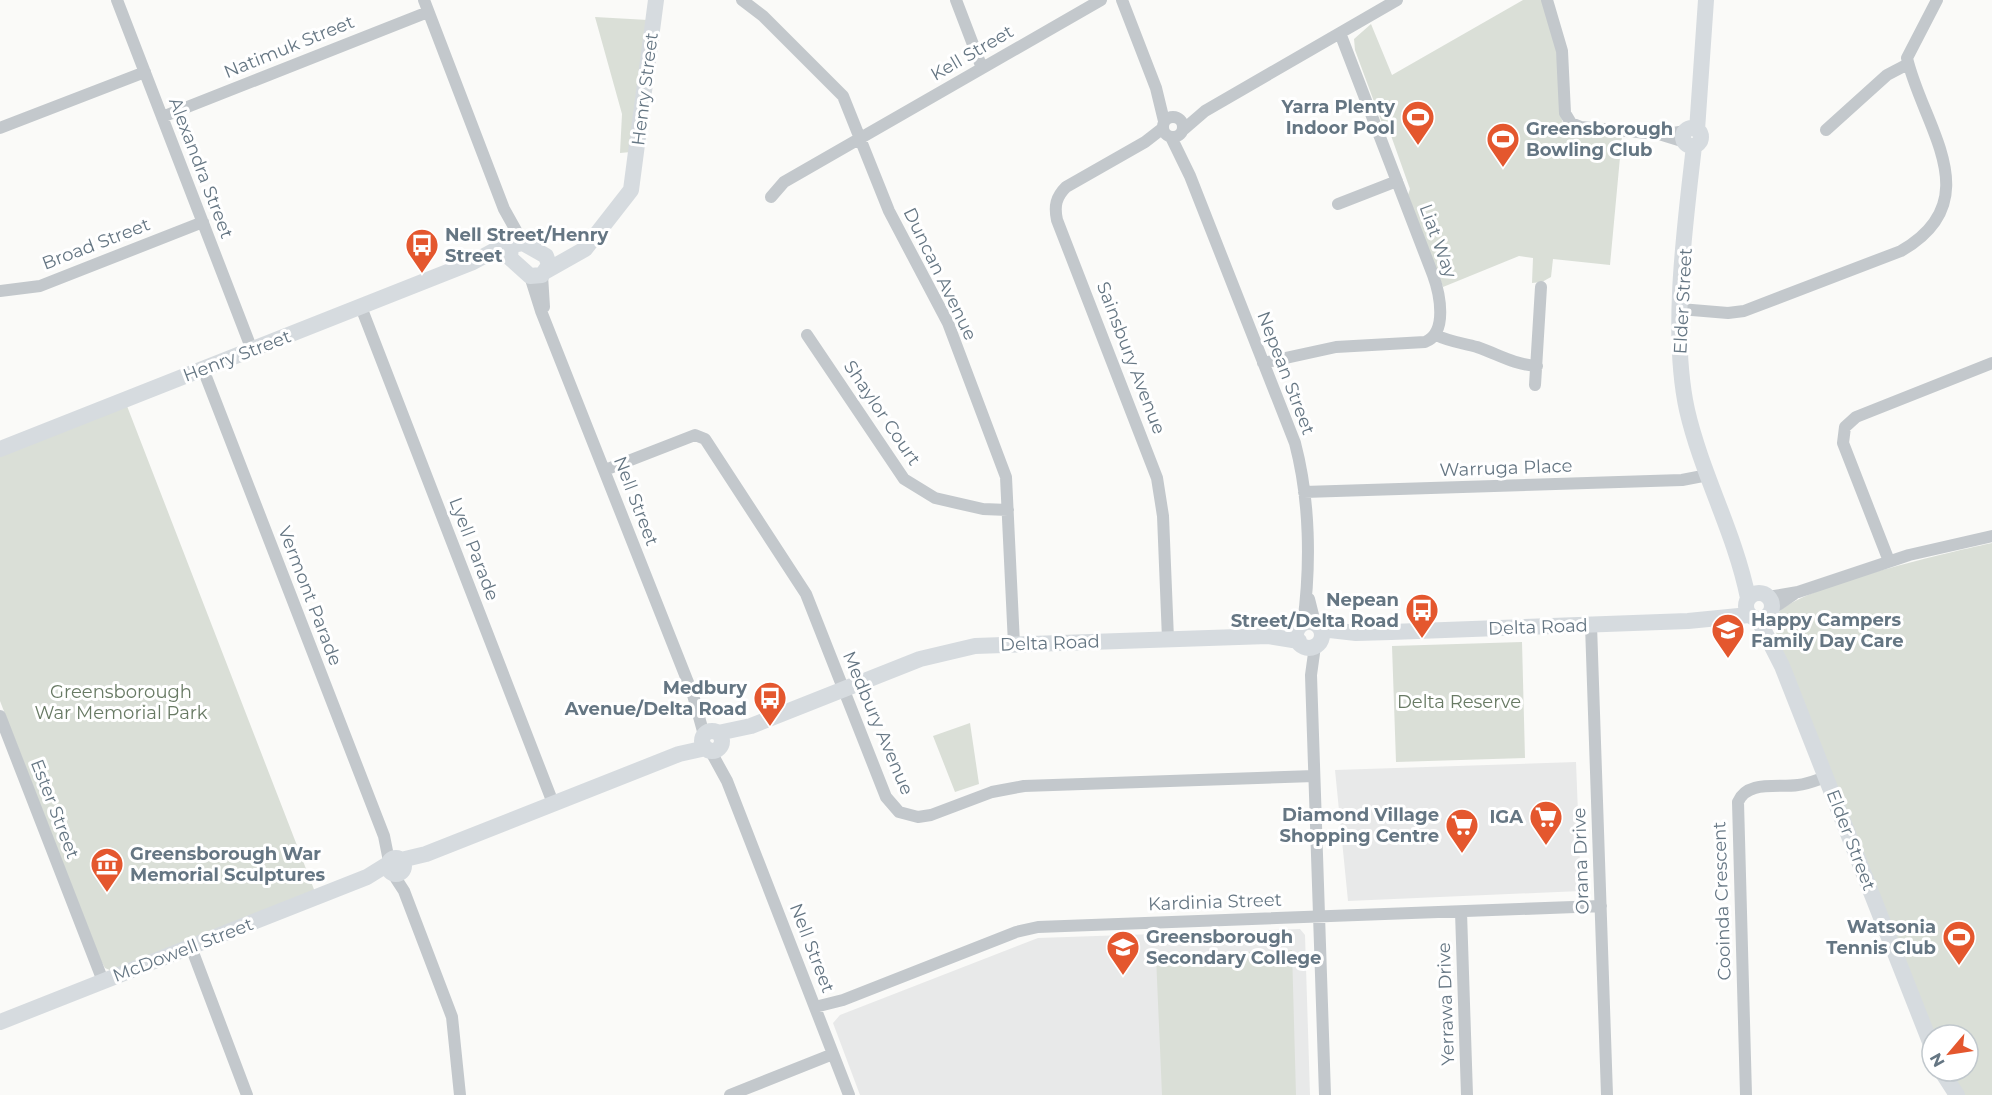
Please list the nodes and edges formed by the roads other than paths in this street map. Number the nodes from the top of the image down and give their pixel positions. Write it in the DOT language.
graph roads {
  1 [pos="117,0"];
  2 [pos="656,0"];
  3 [pos="742,0"];
  4 [pos="956,0"];
  5 [pos="1101,0"];
  6 [pos="1122,0"];
  7 [pos="1547,0"];
  8 [pos="1706,0"];
  9 [pos="1937,0"];
  10 [pos="1394,1"];
  11 [pos="757,4"];
  12 [pos="426,6"];
  13 [pos="1340,33"];
  14 [pos="1908,64"];
  15 [pos="982,68"];
  16 [pos="145,72"];
  17 [pos="162,117"];
  18 [pos="0,128"];
  19 [pos="1172,128"];
  20 [pos="1826,130"];
  21 [pos="1690,137"];
  22 [pos="861,138"];
  23 [pos="1397,181"];
  24 [pos="771,197"];
  25 [pos="1338,204"];
  26 [pos="203,222"];
  27 [pos="514,248"];
  28 [pos="541,270"];
  29 [pos="1541,285"];
  30 [pos="0,291"];
  31 [pos="361,307"];
  32 [pos="1680,309"];
  33 [pos="1436,334"];
  34 [pos="807,335"];
  35 [pos="252,350"];
  36 [pos="1992,363"];
  37 [pos="1537,366"];
  38 [pos="1265,367"];
  39 [pos="203,369"];
  40 [pos="1535,385"];
  41 [pos="0,449"];
  42 [pos="605,470"];
  43 [pos="1708,475"];
  44 [pos="1304,492"];
  45 [pos="1008,510"];
  46 [pos="1992,536"];
  47 [pos="1889,561"];
  48 [pos="1759,606"];
  49 [pos="1591,625"];
  50 [pos="1309,635"];
  51 [pos="1168,639"];
  52 [pos="1014,644"];
  53 [pos="844,689"];
  54 [pos="0,716"];
  55 [pos="712,741"];
  56 [pos="1314,776"];
  57 [pos="1826,777"];
  58 [pos="553,803"];
  59 [pos="396,866"];
  60 [pos="1601,906"];
  61 [pos="1461,912"];
  62 [pos="1319,916"];
  63 [pos="191,947"];
  64 [pos="103,981"];
  65 [pos="817,1011"];
  66 [pos="0,1022"];
  67 [pos="1923,1023"];
  68 [pos="833,1054"];
  69 [pos="247,1095"];
  70 [pos="460,1095"];
  71 [pos="730,1095"];
  72 [pos="849,1095"];
  73 [pos="1325,1095"];
  74 [pos="1467,1095"];
  75 [pos="1607,1095"];
  76 [pos="1746,1095"];
  1 -- 16 [label="street, Alexandra Street"];
  2 -- 28 [label="street, Henry Street"];
  3 -- 11 [label="street, Duncan Avenue"];
  4 -- 15 [label="street"];
  5 -- 15 [label="street, Kell Street"];
  6 -- 19 [label="street, Nepean Street"];
  7 -- 21 [label="street"];
  8 -- 21 [label="street, Elder Street"];
  9 -- 14 [label="street"];
  10 -- 13 [label="street, Sainsbury Avenue"];
  11 -- 22 [label="street, Duncan Avenue"];
  12 -- 17 [label="street, Natimuk Street"];
  12 -- 27 [label="street"];
  13 -- 19 [label="street, Sainsbury Avenue"];
  13 -- 23 [label="street, Liat Way"];
  14 -- 20 [label="street"];
  14 -- 32 [label="street"];
  15 -- 22 [label="street, Kell Street"];
  16 -- 17 [label="street, Alexandra Street"];
  16 -- 18 [label="street"];
  17 -- 26 [label="street, Alexandra Street"];
  19 -- 38 [label="street, Nepean Street"];
  19 -- 51 [label="street, Sainsbury Avenue"];
  21 -- 32 [label="street, Elder Street"];
  22 -- 24 [label="street, Kell Street"];
  22 -- 45 [label="street, Duncan Avenue"];
  23 -- 25 [label="street"];
  23 -- 33 [label="street, Liat Way"];
  26 -- 30 [label="street, Broad Street"];
  26 -- 35 [label="street, Alexandra Street"];
  27 -- 28 [label="street"];
  27 -- 28 [label="street"];
  27 -- 31 [label="street, Henry Street"];
  28 -- 42 [label="street, Nell Street"];
  29 -- 37 [label="street"];
  31 -- 35 [label="street, Henry Street"];
  31 -- 58 [label="street, Lyell Parade"];
  32 -- 43 [label="street, Elder Street"];
  33 -- 37 [label="street"];
  33 -- 38 [label="street"];
  34 -- 45 [label="street, Shaylor Court"];
  35 -- 39 [label="street, Henry Street"];
  36 -- 47 [label="street"];
  37 -- 40 [label="street"];
  38 -- 44 [label="street, Nepean Street"];
  39 -- 41 [label="street, Henry Street"];
  39 -- 59 [label="street, Vermont Parade"];
  42 -- 53 [label="street, Medbury Avenue"];
  42 -- 55 [label="street, Nell Street"];
  43 -- 44 [label="street, Warruga Place"];
  43 -- 48 [label="street, Elder Street"];
  44 -- 50 [label="street, Nepean Street"];
  45 -- 52 [label="street, Duncan Avenue"];
  46 -- 47 [label="street, Delta Road"];
  47 -- 48 [label="street, Delta Road"];
  48 -- 49 [label="street, Delta Road"];
  48 -- 57 [label="street, Elder Street"];
  49 -- 50 [label="street, Delta Road"];
  49 -- 60 [label="street, Orana Drive"];
  50 -- 51 [label="street, Delta Road"];
  50 -- 56 [label="street, Nepean Street"];
  51 -- 52 [label="street, Delta Road"];
  52 -- 53 [label="street, Delta Road"];
  53 -- 55 [label="street, Delta Road"];
  53 -- 56 [label="street, Medbury Avenue"];
  54 -- 64 [label="street, Ester Street"];
  55 -- 58 [label="street, McDowell Street"];
  55 -- 65 [label="street, Nell Street"];
  56 -- 62 [label="street, Nepean Street"];
  57 -- 67 [label="street, Elder Street"];
  57 -- 76 [label="street, Cooinda Crescent"];
  58 -- 59 [label="street, McDowell Street"];
  59 -- 63 [label="street, McDowell Street"];
  59 -- 70 [label="street, Vermont Parade"];
  60 -- 61 [label="street, Kardinia Street"];
  60 -- 75 [label="street, Orana Drive"];
  61 -- 62 [label="street, Kardinia Street"];
  61 -- 74 [label="street, Yerrawa Drive"];
  62 -- 65 [label="street, Kardinia Street"];
  62 -- 73 [label="street, Nepean Street"];
  63 -- 64 [label="street, McDowell Street"];
  63 -- 69 [label="street"];
  64 -- 66 [label="street, McDowell Street"];
  65 -- 68 [label="street, Nell Street"];
  68 -- 71 [label="street"];
  68 -- 72 [label="street, Nell Street"];
}
